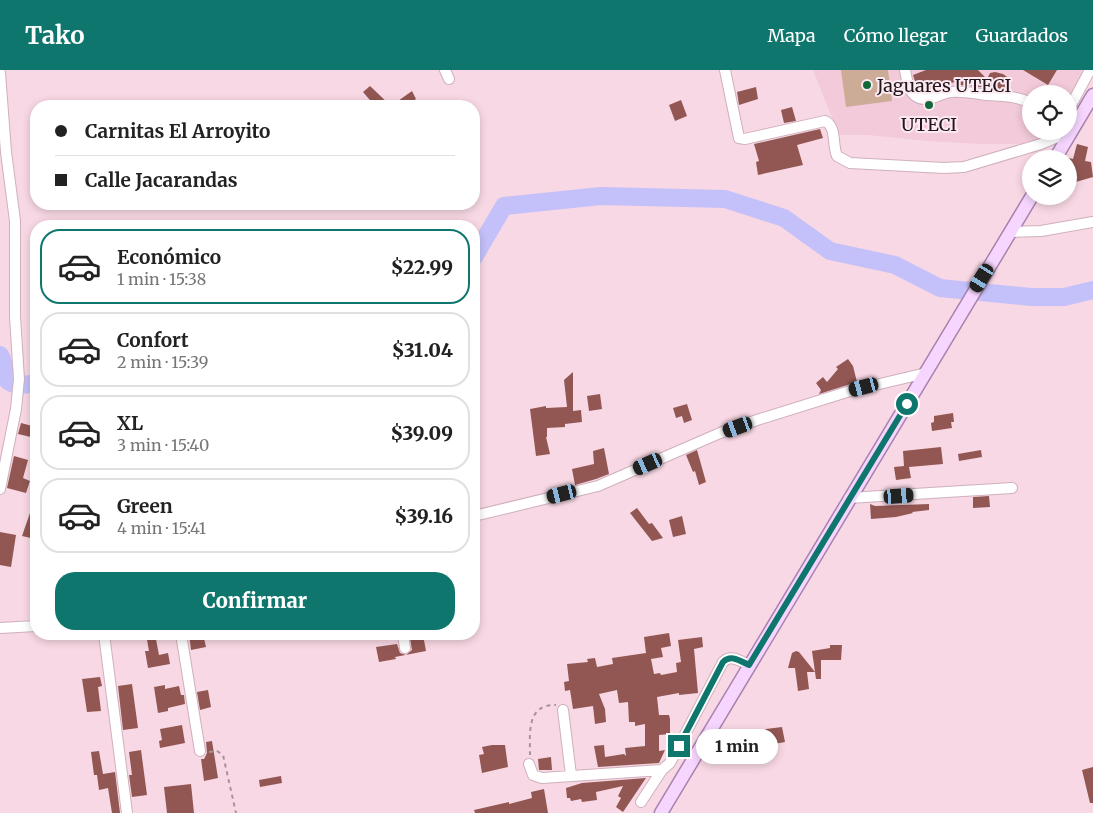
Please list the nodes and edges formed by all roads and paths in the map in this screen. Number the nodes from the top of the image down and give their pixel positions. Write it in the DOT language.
graph roads {
  1 [pos="725,70"];
  2 [pos="905,70"];
  3 [pos="1090,70"];
  4 [pos="0,73"];
  5 [pos="1077,94"];
  6 [pos="1093,95"];
  7 [pos="1022,100"];
  8 [pos="1077,122"];
  9 [pos="1041,140"];
  10 [pos="1026,205"];
  11 [pos="1093,222"];
  12 [pos="1010,232"];
  13 [pos="926,373"];
  14 [pos="1,482"];
  15 [pos="1012,488"];
  16 [pos="849,498"];
  17 [pos="480,515"];
  18 [pos="30,626"];
  19 [pos="0,628"];
  20 [pos="105,640"];
  21 [pos="182,640"];
  22 [pos="403,640"];
  23 [pos="405,648"];
  24 [pos="749,665"];
  25 [pos="563,710"];
  26 [pos="200,751"];
  27 [pos="530,764"];
  28 [pos="662,770"];
  29 [pos="571,775"];
  30 [pos="641,802"];
  31 [pos="126,813"];
  32 [pos="236,813"];
  33 [pos="661,813"];
  1 -- 9 [label="street"];
  2 -- 7 [label="street"];
  3 -- 5 [label="street"];
  4 -- 14 [label="street"];
  6 -- 8 [label="main road"];
  10 -- 12 [label="main road"];
  11 -- 12 [label="street"];
  12 -- 13 [label="main road"];
  13 -- 16 [label="main road"];
  13 -- 17 [label="street"];
  15 -- 16 [label="street"];
  16 -- 24 [label="main road"];
  18 -- 19 [label="street"];
  20 -- 31 [label="street"];
  21 -- 26 [label="street"];
  22 -- 23 [label="street"];
  24 -- 28 [label="street"];
  24 -- 33 [label="main road"];
  25 -- 27 [label="path"];
  25 -- 29 [label="street"];
  26 -- 32 [label="path"];
  27 -- 29 [label="street"];
  28 -- 29 [label="street"];
  28 -- 30 [label="street"];
}
